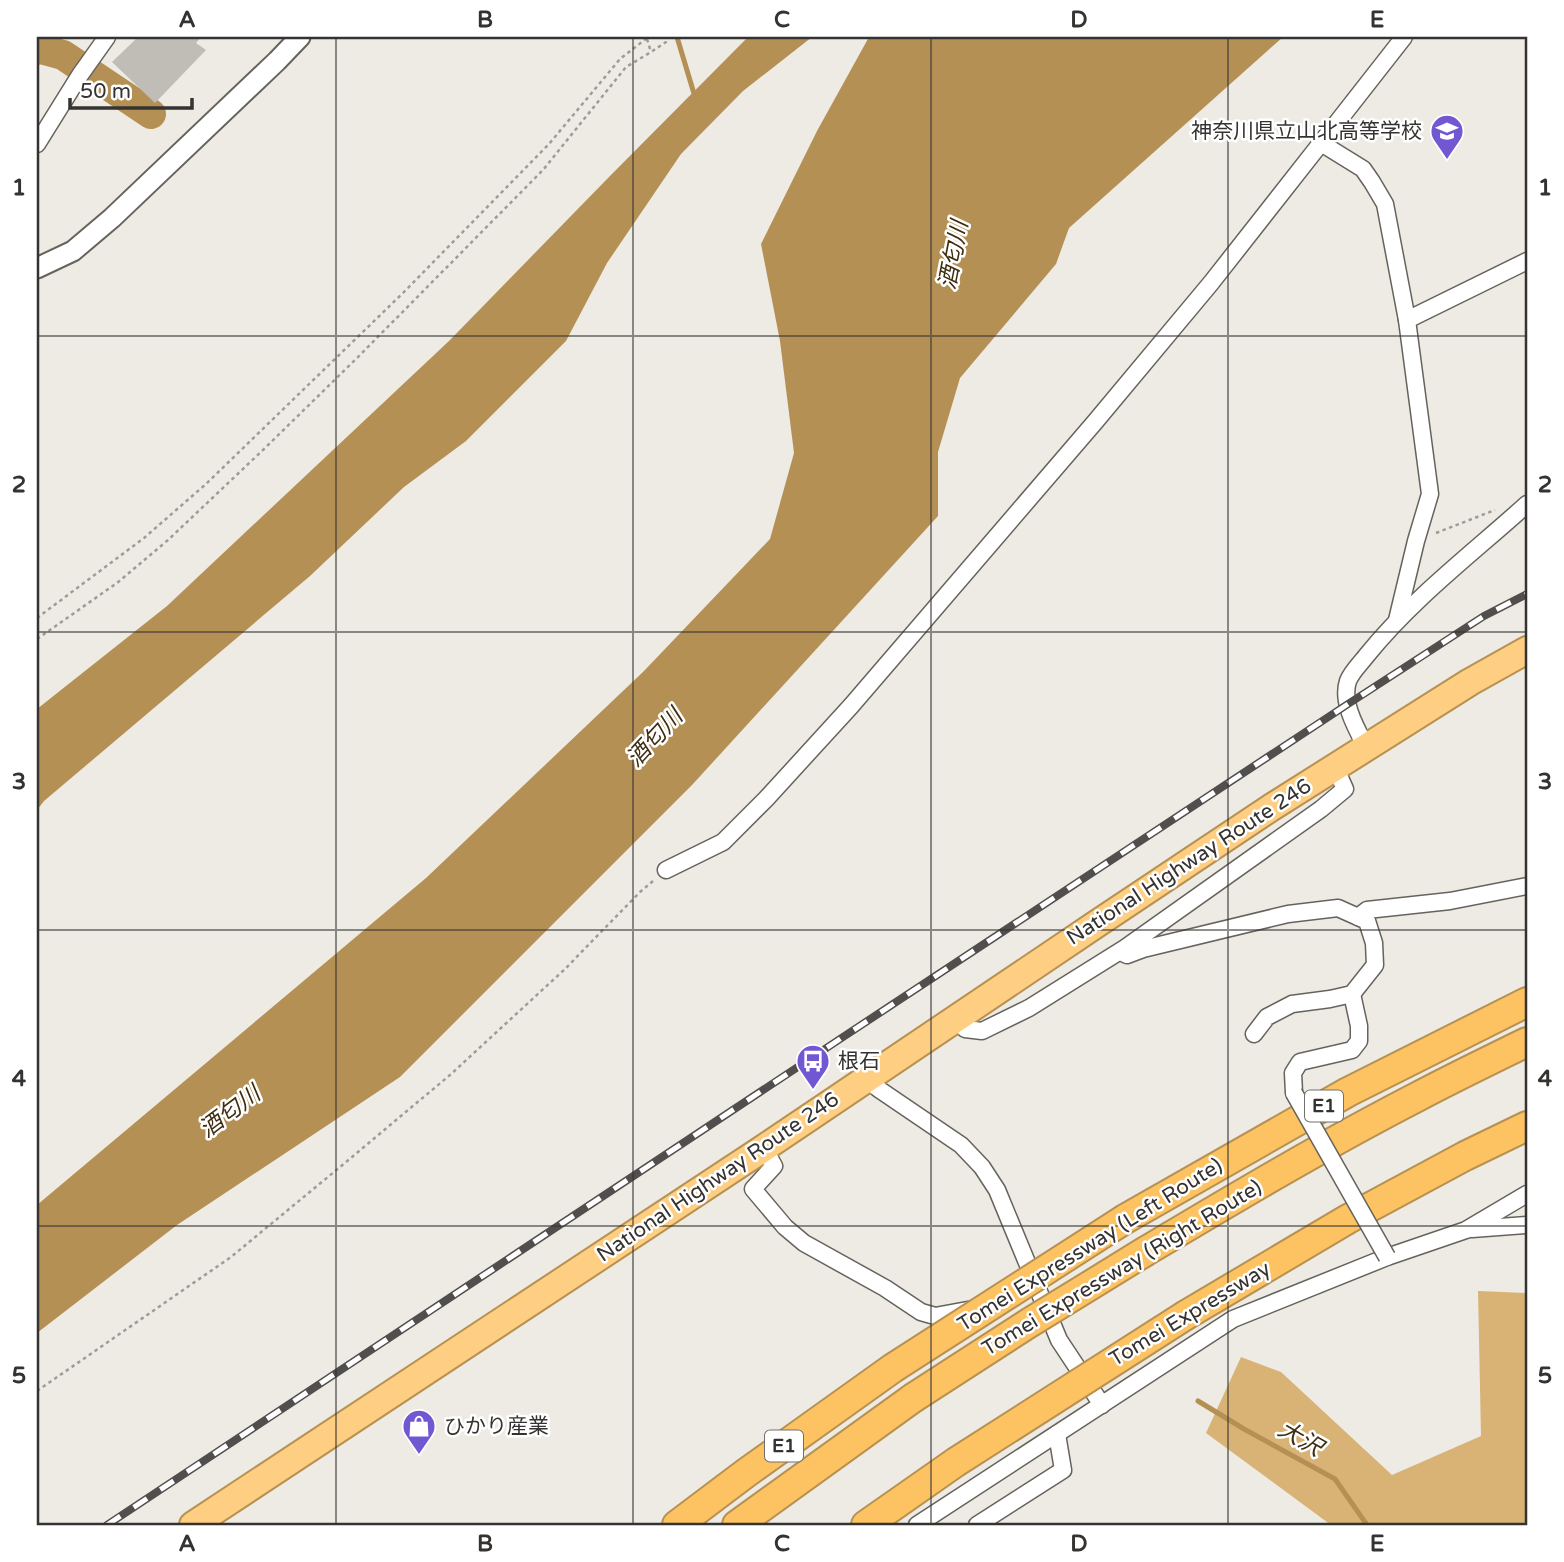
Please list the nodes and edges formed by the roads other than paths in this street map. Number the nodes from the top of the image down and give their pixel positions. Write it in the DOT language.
graph roads {
  1 [pos="107,37"];
  2 [pos="300,37"];
  3 [pos="1404,37"];
  4 [pos="1321,143"];
  5 [pos="37,144"];
  6 [pos="1527,261"];
  7 [pos="37,268"];
  8 [pos="1407,320"];
  9 [pos="1527,504"];
  10 [pos="1396,620"];
  11 [pos="1527,650"];
  12 [pos="1366,747"];
  13 [pos="1335,767"];
  14 [pos="667,870"];
  15 [pos="1527,886"];
  16 [pos="1358,917"];
  17 [pos="1119,952"];
  18 [pos="1352,994"];
  19 [pos="1527,1002"];
  20 [pos="956,1017"];
  21 [pos="1254,1034"];
  22 [pos="1527,1042"];
  23 [pos="866,1079"];
  24 [pos="1527,1126"];
  25 [pos="764,1147"];
  26 [pos="1527,1194"];
  27 [pos="1527,1224"];
  28 [pos="1466,1230"];
  29 [pos="1387,1257"];
  30 [pos="1041,1296"];
  31 [pos="1102,1405"];
  32 [pos="1057,1434"];
  33 [pos="193,1525"];
  34 [pos="677,1525"];
  35 [pos="737,1525"];
  36 [pos="866,1525"];
  37 [pos="917,1525"];
  38 [pos="977,1525"];
  1 -- 5 [label="street"];
  2 -- 7 [label="street"];
  3 -- 4 [label="street"];
  4 -- 8 [label="street"];
  4 -- 14 [label="street"];
  6 -- 8 [label="street"];
  8 -- 10 [label="street"];
  9 -- 10 [label="street"];
  10 -- 12 [label="street"];
  11 -- 12 [label="highway, National Highway Route 246"];
  12 -- 13 [label="highway, National Highway Route 246"];
  13 -- 17 [label="street"];
  13 -- 20 [label="highway, National Highway Route 246"];
  15 -- 16 [label="street"];
  16 -- 17 [label="street"];
  16 -- 18 [label="street"];
  17 -- 20 [label="street"];
  18 -- 21 [label="street"];
  18 -- 29 [label="street, bridge"];
  19 -- 34 [label="highway, Tomei Expressway (Left Route) / E1, bridge"];
  20 -- 23 [label="highway, National Highway Route 246"];
  22 -- 35 [label="highway, Tomei Expressway (Right Route) / E1, bridge"];
  23 -- 25 [label="highway, National Highway Route 246"];
  23 -- 30 [label="street"];
  24 -- 36 [label="highway, Tomei Expressway, bridge"];
  25 -- 30 [label="street"];
  25 -- 33 [label="highway, National Highway Route 246"];
  26 -- 28 [label="street"];
  27 -- 28 [label="street"];
  28 -- 29 [label="street"];
  29 -- 31 [label="street"];
  30 -- 31 [label="street"];
  31 -- 32 [label="street"];
  32 -- 37 [label="street"];
  32 -- 38 [label="street"];
}
